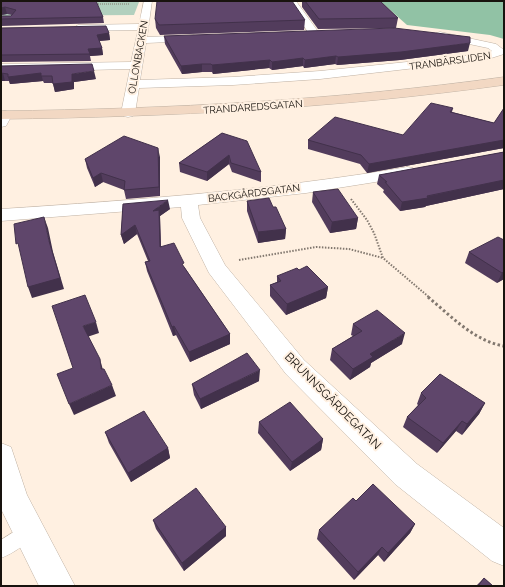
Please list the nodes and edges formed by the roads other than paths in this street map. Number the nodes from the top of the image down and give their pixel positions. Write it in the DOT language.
graph roads {
  1 [pos="291,1"];
  2 [pos="148,3"];
  3 [pos="143,27"];
  4 [pos="64,29"];
  5 [pos="329,32"];
  6 [pos="314,33"];
  7 [pos="298,34"];
  8 [pos="430,34"];
  9 [pos="204,37"];
  10 [pos="142,40"];
  11 [pos="135,65"];
  12 [pos="1,68"];
  13 [pos="504,81"];
  14 [pos="134,84"];
  15 [pos="128,113"];
  16 [pos="2,118"];
  17 [pos="419,170"];
  18 [pos="189,201"];
  19 [pos="1,215"];
  20 [pos="1,457"];
  21 [pos="29,531"];
  22 [pos="504,549"];
  23 [pos="1,550"];
  24 [pos="57,586"];
  1 -- 6 [label="street"];
  2 -- 3 [label="street, OLLONBACKEN"];
  3 -- 4 [label="street"];
  3 -- 10 [label="street, OLLONBACKEN"];
  5 -- 6 [label="street"];
  6 -- 7 [label="street"];
  8 -- 14 [label="street, TRANBÄRSLIDEN"];
  9 -- 10 [label="street"];
  10 -- 11 [label="street, OLLONBACKEN"];
  11 -- 12 [label="street"];
  11 -- 14 [label="street, OLLONBACKEN"];
  13 -- 15 [label="street, TRANDAREDSGATAN"];
  14 -- 15 [label="street, OLLONBACKEN"];
  15 -- 16 [label="street, TRANDAREDSGATAN"];
  17 -- 18 [label="street, BACKGÅRDSGATAN"];
  18 -- 19 [label="street, BACKGÅRDSGATAN"];
  18 -- 22 [label="street, BRUNNSGÄRDEGATAN"];
  20 -- 21 [label="street"];
  21 -- 23 [label="lane"];
  21 -- 24 [label="street"];
}
